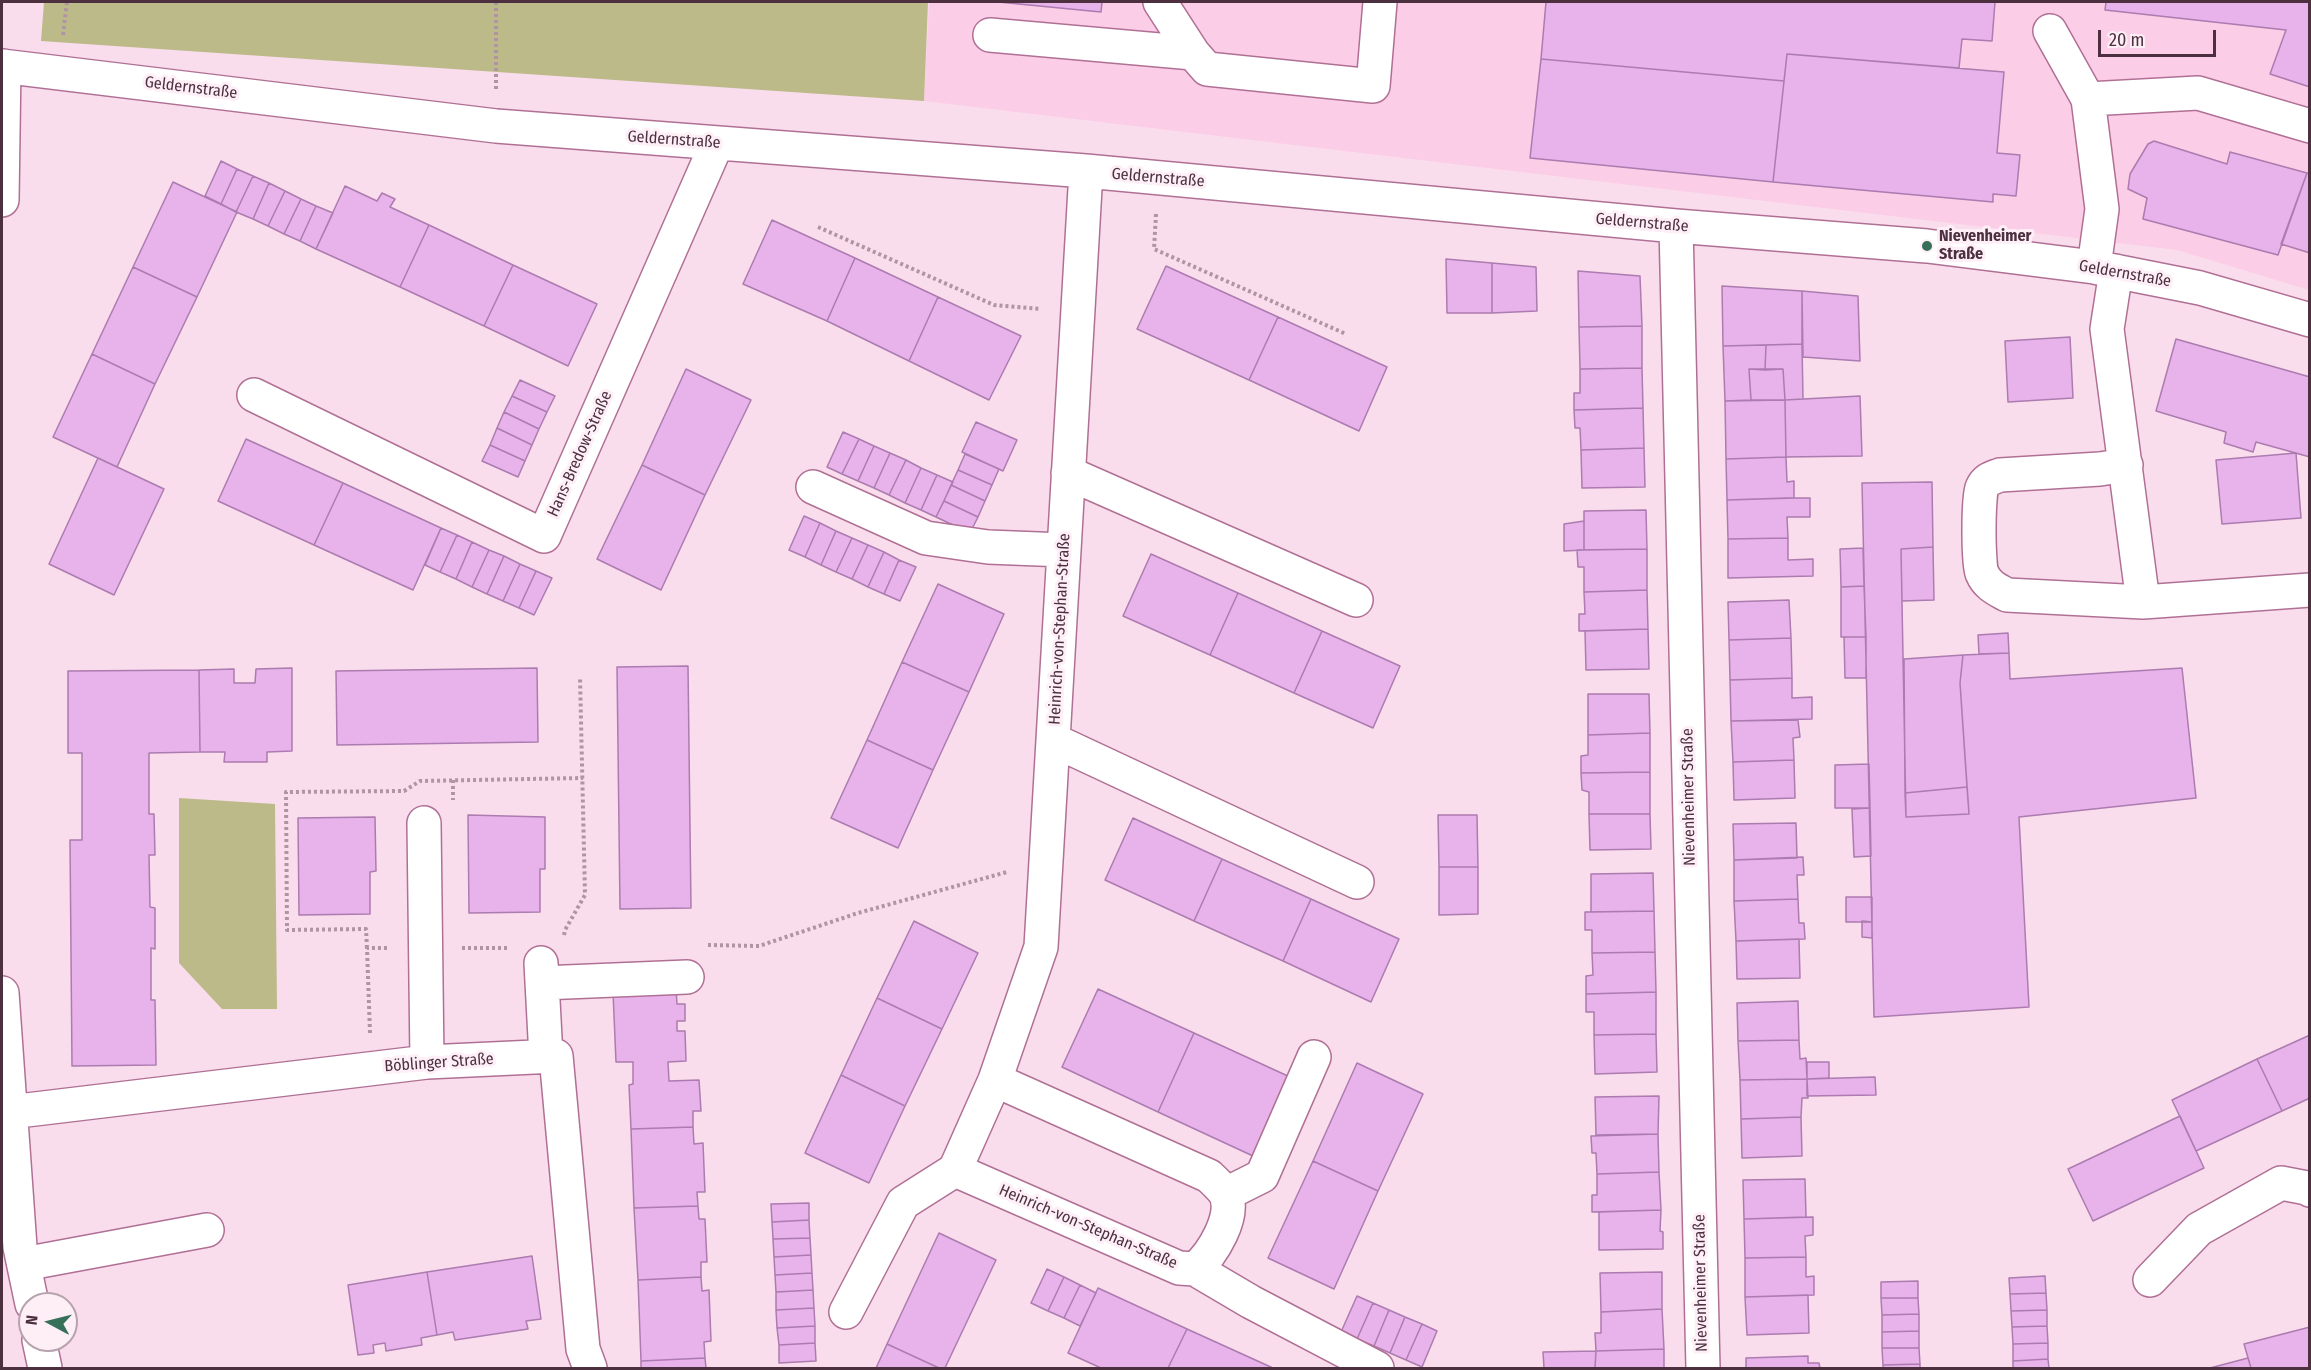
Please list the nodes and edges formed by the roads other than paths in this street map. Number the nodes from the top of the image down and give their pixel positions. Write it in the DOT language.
graph roads {
  1 [pos="1160,2"];
  2 [pos="1380,2"];
  3 [pos="2050,32"];
  4 [pos="990,35"];
  5 [pos="1193,52"];
  6 [pos="3,66"];
  7 [pos="2088,99"];
  8 [pos="2310,126"];
  9 [pos="717,143"];
  10 [pos="1086,171"];
  11 [pos="2,200"];
  12 [pos="1676,226"];
  13 [pos="2105,269"];
  14 [pos="2310,320"];
  15 [pos="254,395"];
  16 [pos="2126,465"];
  17 [pos="1068,473"];
  18 [pos="813,487"];
  19 [pos="1064,550"];
  20 [pos="2310,590"];
  21 [pos="1356,600"];
  22 [pos="2143,602"];
  23 [pos="1053,740"];
  24 [pos="424,824"];
  25 [pos="1357,882"];
  26 [pos="687,977"];
  27 [pos="2,993"];
  28 [pos="546,1057"];
  29 [pos="1314,1057"];
  30 [pos="427,1062"];
  31 [pos="995,1080"];
  32 [pos="10,1112"];
  33 [pos="955,1170"];
  34 [pos="2310,1190"];
  35 [pos="1226,1194"];
  36 [pos="207,1230"];
  37 [pos="15,1254"];
  38 [pos="1195,1269"];
  39 [pos="2150,1280"];
  40 [pos="28,1292"];
  41 [pos="846,1312"];
  42 [pos="42,1352"];
  43 [pos="45,1368"];
  44 [pos="590,1368"];
  45 [pos="1377,1368"];
  46 [pos="1703,1368"];
  1 -- 5 [label="street"];
  2 -- 5 [label="street"];
  3 -- 7 [label="street"];
  4 -- 5 [label="street"];
  6 -- 9 [label="street, Geldernstraße"];
  6 -- 11 [label="street"];
  7 -- 8 [label="street"];
  7 -- 13 [label="street"];
  9 -- 10 [label="street, Geldernstraße"];
  9 -- 15 [label="street, Hans-Bredow-Straße"];
  10 -- 12 [label="street, Geldernstraße"];
  10 -- 17 [label="street, Heinrich-von-Stephan-Straße"];
  12 -- 13 [label="street, Geldernstraße"];
  12 -- 46 [label="street, Nievenheimer Straße"];
  13 -- 14 [label="street, Geldernstraße"];
  13 -- 16 [label="street"];
  16 -- 22 [label="street"];
  16 -- 22 [label="street"];
  17 -- 19 [label="street, Heinrich-von-Stephan-Straße"];
  17 -- 21 [label="street"];
  18 -- 19 [label="street"];
  19 -- 23 [label="street, Heinrich-von-Stephan-Straße"];
  20 -- 22 [label="street"];
  23 -- 25 [label="street"];
  23 -- 31 [label="street, Heinrich-von-Stephan-Straße"];
  24 -- 30 [label="street"];
  26 -- 28 [label="street"];
  27 -- 32 [label="street"];
  28 -- 30 [label="street, Böblinger Straße"];
  28 -- 44 [label="street"];
  29 -- 35 [label="street"];
  30 -- 32 [label="street, Böblinger Straße"];
  31 -- 33 [label="street, Heinrich-von-Stephan-Straße"];
  31 -- 35 [label="street"];
  32 -- 37 [label="street"];
  33 -- 38 [label="street, Heinrich-von-Stephan-Straße"];
  33 -- 41 [label="street"];
  34 -- 39 [label="street"];
  35 -- 38 [label="street, Heinrich-von-Stephan-Straße"];
  36 -- 37 [label="street"];
  37 -- 40 [label="street"];
  38 -- 45 [label="street"];
  42 -- 43 [label="street"];
}
